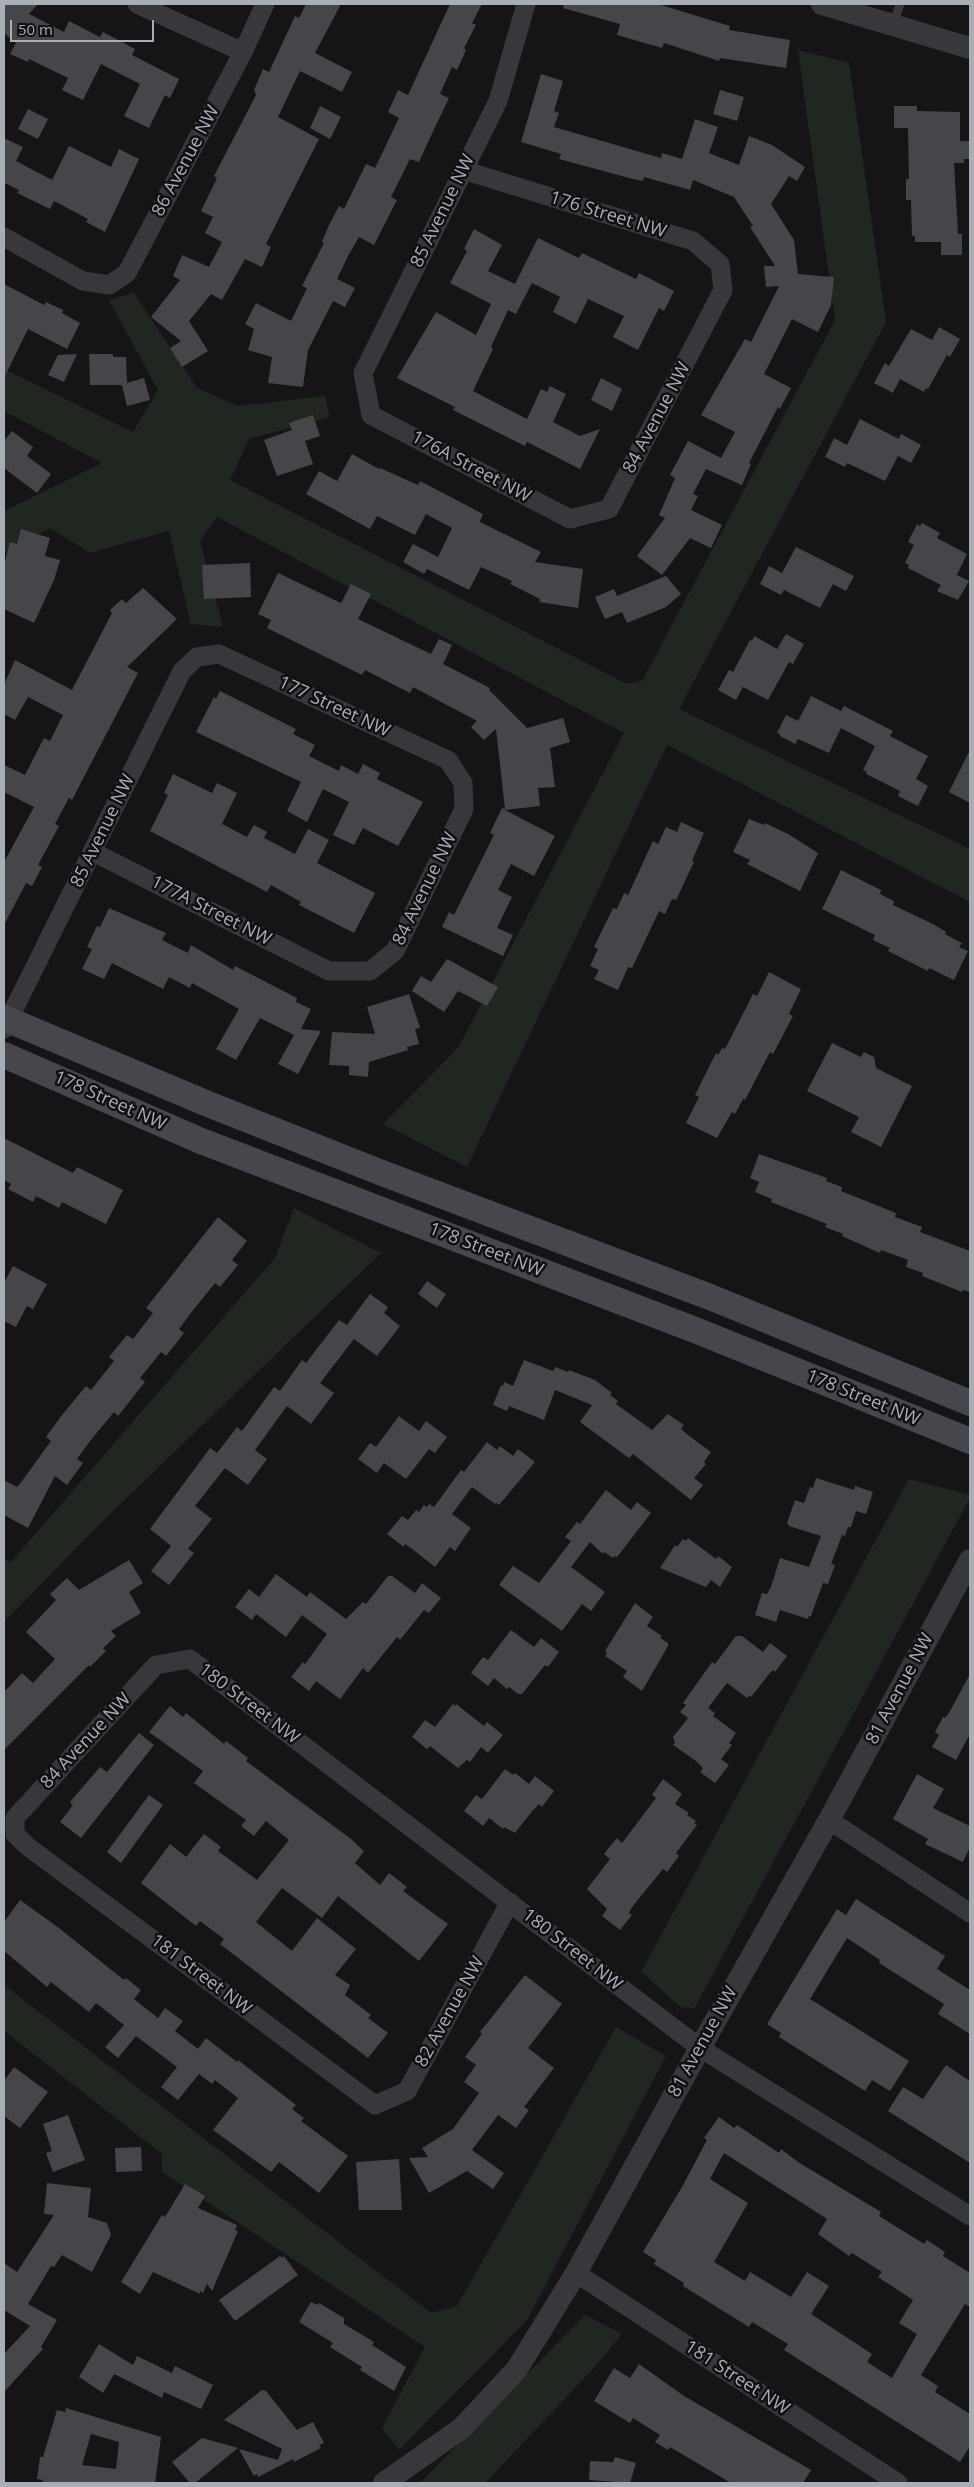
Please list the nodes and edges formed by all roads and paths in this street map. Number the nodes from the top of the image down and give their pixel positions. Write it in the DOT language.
graph roads {
  1 [pos="137,4"];
  2 [pos="265,4"];
  3 [pos="526,4"];
  4 [pos="822,4"];
  5 [pos="900,4"];
  6 [pos="893,25"];
  7 [pos="970,48"];
  8 [pos="243,52"];
  9 [pos="463,170"];
  10 [pos="4,237"];
  11 [pos="723,290"];
  12 [pos="372,415"];
  13 [pos="570,520"];
  14 [pos="219,654"];
  15 [pos="448,760"];
  16 [pos="93,852"];
  17 [pos="329,970"];
  18 [pos="5,1022"];
  19 [pos="4,1055"];
  20 [pos="970,1403"];
  21 [pos="970,1441"];
  22 [pos="970,1560"];
  23 [pos="190,1659"];
  24 [pos="829,1820"];
  25 [pos="27,1846"];
  26 [pos="510,1902"];
  27 [pos="970,1913"];
  28 [pos="700,2048"];
  29 [pos="375,2105"];
  30 [pos="970,2216"];
  31 [pos="576,2273"];
  32 [pos="384,2483"];
  33 [pos="898,2483"];
  1 -- 8 [label="street"];
  2 -- 8 [label="street, 86 Avenue NW"];
  3 -- 9 [label="street, 85 Avenue NW"];
  4 -- 6 [label="street"];
  5 -- 6 [label="lane"];
  6 -- 7 [label="street"];
  8 -- 10 [label="street, 86 Avenue NW"];
  9 -- 11 [label="street, 176 Street NW"];
  9 -- 12 [label="street, 85 Avenue NW"];
  11 -- 13 [label="street, 84 Avenue NW"];
  12 -- 13 [label="street, 176A Street NW"];
  14 -- 15 [label="street, 177 Street NW"];
  14 -- 16 [label="street, 85 Avenue NW"];
  15 -- 17 [label="street, 84 Avenue NW"];
  16 -- 17 [label="street, 177A Street NW"];
  16 -- 18 [label="street, 85 Avenue NW"];
  18 -- 20 [label="main road, 178 Street NW"];
  19 -- 21 [label="main road, 178 Street NW"];
  22 -- 24 [label="street, 81 Avenue NW"];
  23 -- 25 [label="street, 84 Avenue NW"];
  23 -- 26 [label="street, 180 Street NW"];
  24 -- 27 [label="street"];
  24 -- 28 [label="street, 81 Avenue NW"];
  25 -- 29 [label="street, 181 Street NW"];
  26 -- 28 [label="street, 180 Street NW"];
  26 -- 29 [label="street, 82 Avenue NW"];
  28 -- 30 [label="street, 180 Street NW"];
  28 -- 31 [label="street, 81 Avenue NW"];
  31 -- 32 [label="street, 81 Avenue NW"];
  31 -- 33 [label="street, 181 Street NW"];
}
